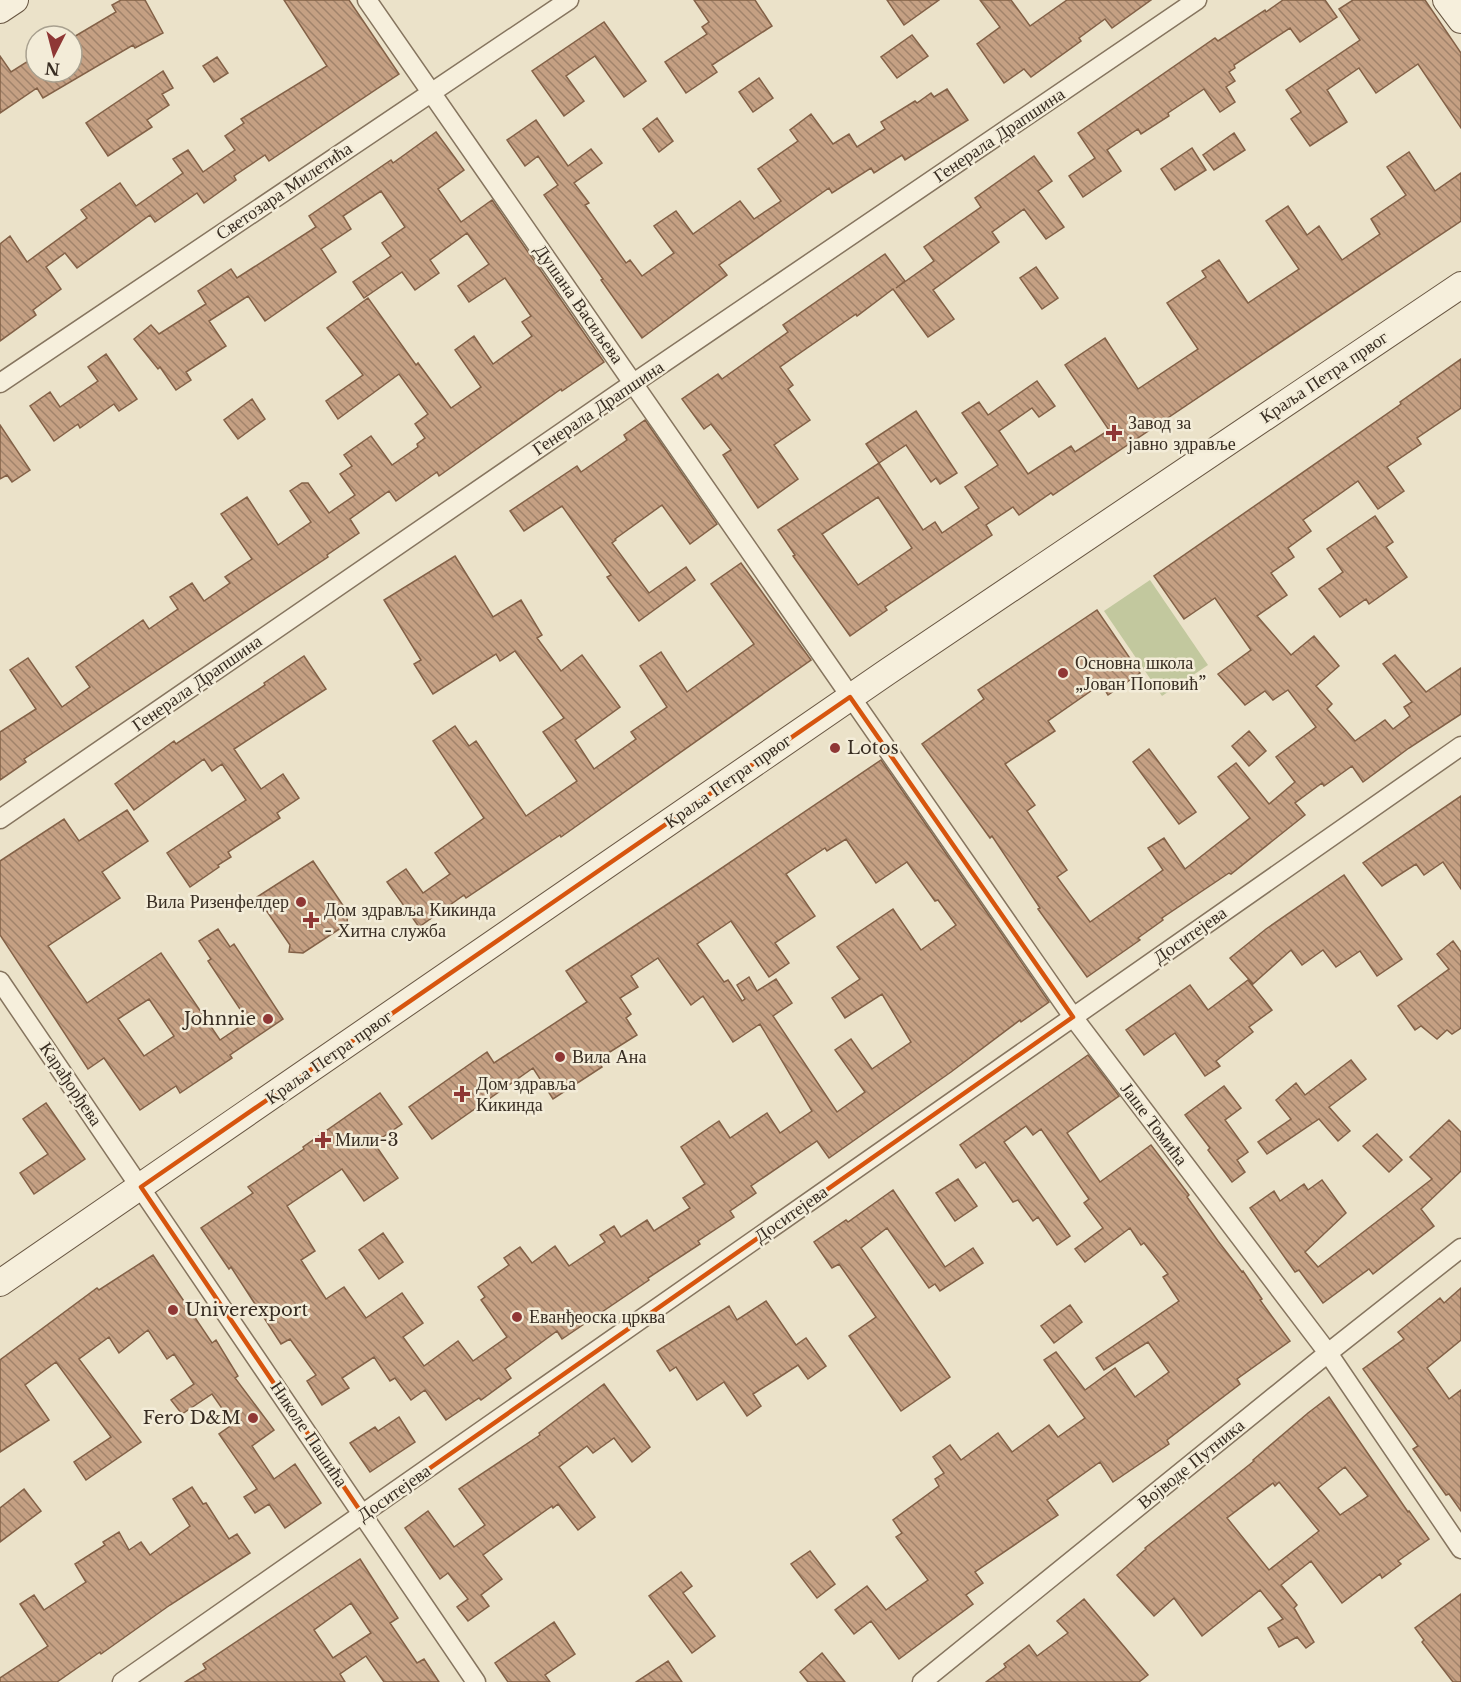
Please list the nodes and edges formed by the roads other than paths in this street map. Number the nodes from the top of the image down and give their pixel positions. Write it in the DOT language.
graph roads {
  1 [pos="15,0"];
  2 [pos="367,0"];
  3 [pos="568,0"];
  4 [pos="1197,0"];
  5 [pos="1446,0"];
  6 [pos="0,10"];
  7 [pos="1461,20"];
  8 [pos="432,91"];
  9 [pos="1461,285"];
  10 [pos="0,383"];
  11 [pos="633,384"];
  12 [pos="850,697"];
  13 [pos="1461,746"];
  14 [pos="0,819"];
  15 [pos="0,981"];
  16 [pos="1073,1017"];
  17 [pos="141,1187"];
  18 [pos="1461,1248"];
  19 [pos="0,1283"];
  20 [pos="1328,1353"];
  21 [pos="363,1515"];
  22 [pos="1461,1549"];
  23 [pos="122,1682"];
  24 [pos="476,1682"];
  25 [pos="922,1682"];
  1 -- 6 [label="street"];
  2 -- 8 [label="street, Душана Васиљева"];
  3 -- 8 [label="street, Светозара Милетића"];
  4 -- 11 [label="street, Генерала Драпшина"];
  5 -- 7 [label="street"];
  8 -- 10 [label="street, Светозара Милетића"];
  8 -- 11 [label="street, Душана Васиљева"];
  9 -- 12 [label="street, Краља Петра првог"];
  11 -- 12 [label="street, Душана Васиљева"];
  11 -- 14 [label="street, Генерала Драпшина"];
  12 -- 16 [label="street, Јаше Томића"];
  12 -- 17 [label="street, Краља Петра првог"];
  13 -- 16 [label="street, Доситејева"];
  15 -- 17 [label="street, Карађорђева"];
  16 -- 20 [label="street, Јаше Томића"];
  16 -- 21 [label="street, Доситејева"];
  17 -- 19 [label="street, Краља Петра првог"];
  17 -- 21 [label="street, Николе Пашића"];
  18 -- 20 [label="street, Војводе Путника"];
  20 -- 22 [label="street, Јаше Томића"];
  20 -- 25 [label="street, Војводе Путника"];
  21 -- 23 [label="street, Доситејева"];
  21 -- 24 [label="street, Николе Пашића"];
}
